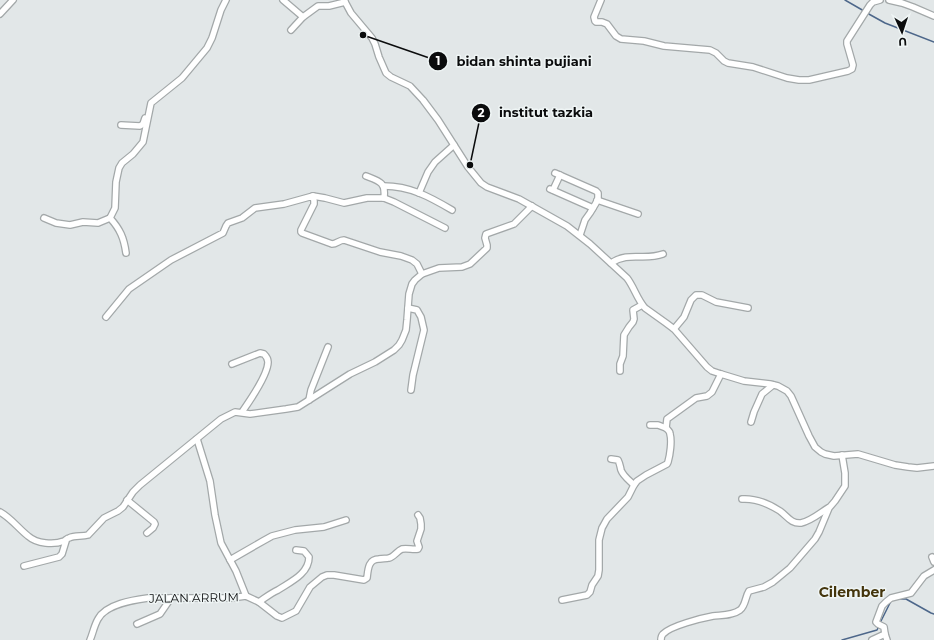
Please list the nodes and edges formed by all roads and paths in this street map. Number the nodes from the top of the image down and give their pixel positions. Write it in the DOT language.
graph roads {
  1 [pos="13,0"];
  2 [pos="226,0"];
  3 [pos="283,0"];
  4 [pos="601,0"];
  5 [pos="880,0"];
  6 [pos="890,0"];
  7 [pos="344,1"];
  8 [pos="0,14"];
  9 [pos="934,16"];
  10 [pos="303,17"];
  11 [pos="291,30"];
  12 [pos="148,115"];
  13 [pos="121,125"];
  14 [pos="454,145"];
  15 [pos="366,176"];
  16 [pos="384,186"];
  17 [pos="419,193"];
  18 [pos="313,196"];
  19 [pos="384,198"];
  20 [pos="597,200"];
  21 [pos="532,206"];
  22 [pos="593,208"];
  23 [pos="452,210"];
  24 [pos="638,214"];
  25 [pos="44,218"];
  26 [pos="110,218"];
  27 [pos="445,228"];
  28 [pos="580,235"];
  29 [pos="126,253"];
  30 [pos="663,254"];
  31 [pos="610,263"];
  32 [pos="422,274"];
  33 [pos="642,305"];
  34 [pos="408,308"];
  35 [pos="748,308"];
  36 [pos="106,317"];
  37 [pos="674,329"];
  38 [pos="328,347"];
  39 [pos="232,364"];
  40 [pos="620,371"];
  41 [pos="721,374"];
  42 [pos="773,385"];
  43 [pos="411,390"];
  44 [pos="309,400"];
  45 [pos="242,412"];
  46 [pos="751,422"];
  47 [pos="650,425"];
  48 [pos="666,428"];
  49 [pos="197,439"];
  50 [pos="842,455"];
  51 [pos="611,459"];
  52 [pos="934,466"];
  53 [pos="634,485"];
  54 [pos="127,500"];
  55 [pos="742,500"];
  56 [pos="828,508"];
  57 [pos="0,512"];
  58 [pos="418,515"];
  59 [pos="346,520"];
  60 [pos="147,533"];
  61 [pos="66,541"];
  62 [pos="296,550"];
  63 [pos="230,560"];
  64 [pos="24,566"];
  65 [pos="934,570"];
  66 [pos="246,596"];
  67 [pos="171,598"];
  68 [pos="562,600"];
  69 [pos="259,602"];
  70 [pos="137,624"];
  71 [pos="886,637"];
  72 [pos="90,640"];
  73 [pos="661,640"];
  74 [pos="872,640"];
  1 -- 8 [label="street"];
  2 -- 12 [label="street"];
  3 -- 10 [label="street"];
  4 -- 5 [label="street"];
  6 -- 9 [label="street"];
  7 -- 10 [label="street"];
  7 -- 14 [label="street"];
  10 -- 11 [label="street"];
  12 -- 13 [label="street"];
  12 -- 26 [label="street"];
  14 -- 17 [label="street"];
  14 -- 21 [label="street"];
  15 -- 16 [label="street"];
  16 -- 17 [label="street"];
  16 -- 19 [label="street"];
  17 -- 23 [label="street"];
  18 -- 19 [label="street"];
  18 -- 32 [label="street"];
  18 -- 36 [label="street"];
  19 -- 27 [label="street"];
  20 -- 22 [label="street"];
  20 -- 22 [label="street"];
  20 -- 24 [label="street"];
  21 -- 28 [label="street"];
  21 -- 32 [label="street"];
  22 -- 28 [label="street"];
  25 -- 26 [label="street"];
  26 -- 29 [label="street"];
  28 -- 31 [label="street"];
  30 -- 31 [label="street"];
  31 -- 33 [label="street"];
  32 -- 34 [label="street"];
  33 -- 37 [label="street"];
  33 -- 40 [label="street"];
  34 -- 43 [label="street"];
  34 -- 44 [label="street"];
  35 -- 37 [label="street"];
  37 -- 41 [label="street"];
  38 -- 44 [label="street"];
  39 -- 45 [label="street"];
  41 -- 42 [label="street"];
  41 -- 48 [label="street"];
  42 -- 46 [label="street"];
  42 -- 50 [label="street"];
  44 -- 45 [label="street"];
  45 -- 49 [label="street"];
  47 -- 48 [label="street"];
  48 -- 53 [label="street"];
  49 -- 54 [label="street"];
  49 -- 63 [label="street"];
  50 -- 52 [label="street"];
  50 -- 56 [label="street"];
  51 -- 53 [label="street"];
  53 -- 68 [label="street"];
  54 -- 60 [label="street"];
  54 -- 61 [label="street"];
  55 -- 56 [label="street"];
  56 -- 73 [label="street"];
  57 -- 61 [label="street"];
  58 -- 69 [label="street"];
  59 -- 63 [label="street"];
  61 -- 64 [label="street"];
  62 -- 69 [label="street"];
  63 -- 66 [label="street"];
  65 -- 71 [label="street"];
  66 -- 67 [label="street, JALAN ARRUM"];
  66 -- 69 [label="street"];
  67 -- 70 [label="street"];
  67 -- 72 [label="street, JALAN ARRUM"];
  71 -- 74 [label="street"];
}
